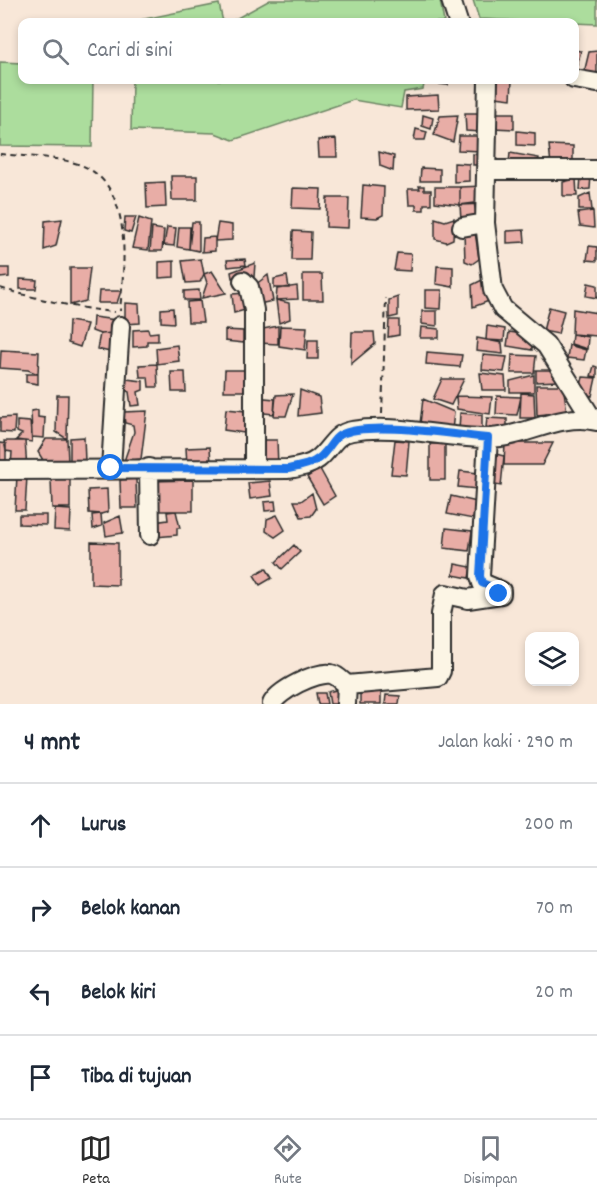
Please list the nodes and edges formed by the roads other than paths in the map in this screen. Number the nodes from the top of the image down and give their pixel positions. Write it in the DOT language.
graph roads {
  1 [pos="451,0"];
  2 [pos="457,18"];
  3 [pos="579,80"];
  4 [pos="597,83"];
  5 [pos="488,84"];
  6 [pos="488,170"];
  7 [pos="597,170"];
  8 [pos="485,223"];
  9 [pos="462,227"];
  10 [pos="243,281"];
  11 [pos="120,320"];
  12 [pos="595,420"];
  13 [pos="488,438"];
  14 [pos="111,468"];
  15 [pos="149,468"];
  16 [pos="254,469"];
  17 [pos="0,470"];
  18 [pos="150,535"];
  19 [pos="347,685"];
  20 [pos="272,704"];
  21 [pos="346,704"];
  1 -- 2 [label="street"];
  3 -- 4 [label="street"];
  5 -- 6 [label="street"];
  6 -- 7 [label="street"];
  6 -- 8 [label="street"];
  8 -- 9 [label="street"];
  8 -- 12 [label="street"];
  10 -- 16 [label="street"];
  11 -- 14 [label="street"];
  12 -- 13 [label="street"];
  13 -- 16 [label="street"];
  13 -- 19 [label="street"];
  14 -- 15 [label="street"];
  14 -- 17 [label="street"];
  15 -- 16 [label="street"];
  15 -- 18 [label="street"];
  19 -- 20 [label="street"];
  19 -- 21 [label="street"];
}
